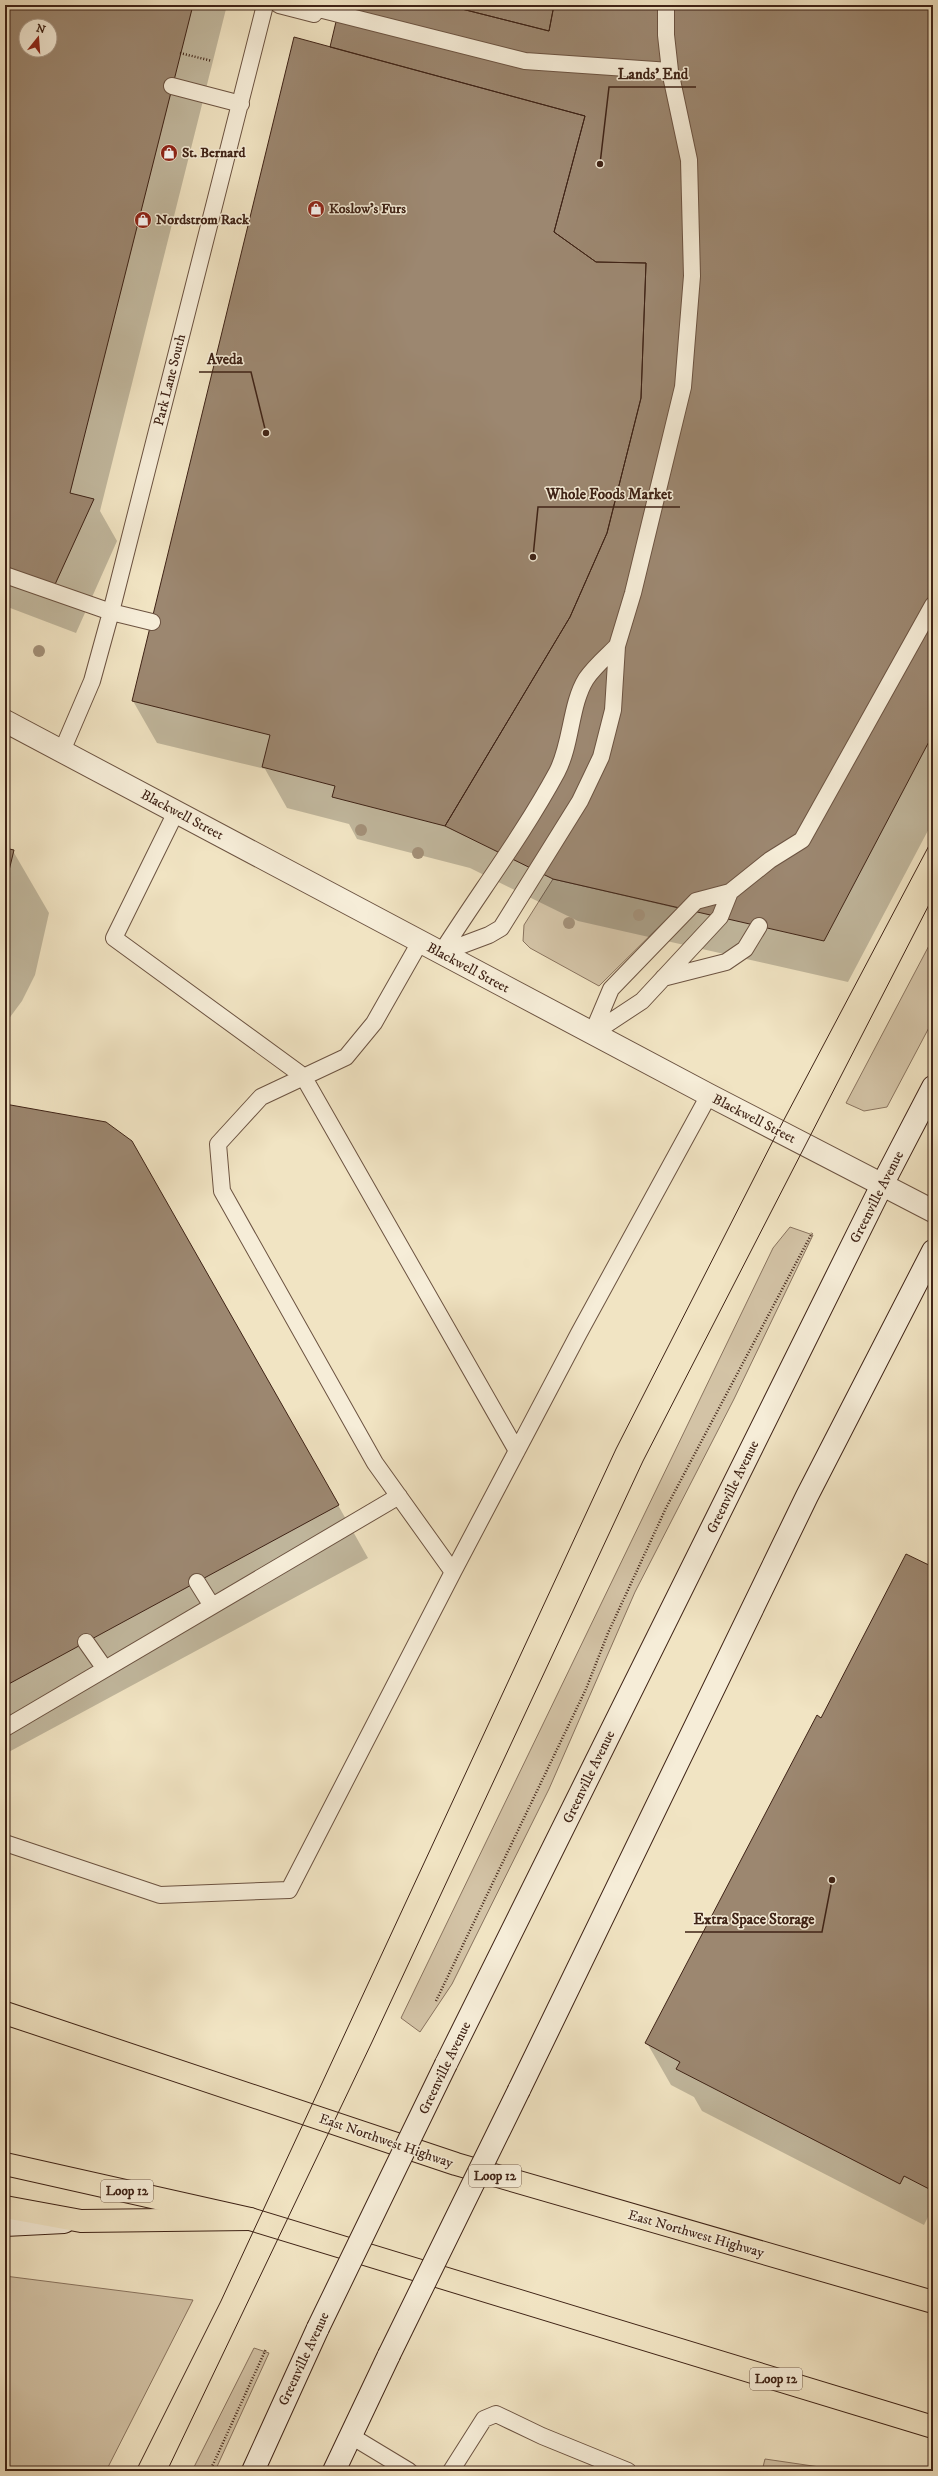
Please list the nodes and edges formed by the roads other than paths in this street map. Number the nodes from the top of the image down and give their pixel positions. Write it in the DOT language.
graph roads {
  1 [pos="265,5"];
  2 [pos="279,5"];
  3 [pos="303,5"];
  4 [pos="666,5"];
  5 [pos="338,17"];
  6 [pos="670,71"];
  7 [pos="172,86"];
  8 [pos="241,104"];
  9 [pos="5,576"];
  10 [pos="933,605"];
  11 [pos="111,612"];
  12 [pos="152,622"];
  13 [pos="617,646"];
  14 [pos="5,721"];
  15 [pos="62,752"];
  16 [pos="176,812"];
  17 [pos="730,892"];
  18 [pos="759,926"];
  19 [pos="420,942"];
  20 [pos="441,953"];
  21 [pos="662,978"];
  22 [pos="592,1034"];
  23 [pos="303,1076"];
  24 [pos="933,1088"];
  25 [pos="709,1095"];
  26 [pos="882,1185"];
  27 [pos="933,1211"];
  28 [pos="933,1251"];
  29 [pos="518,1451"];
  30 [pos="399,1496"];
  31 [pos="453,1572"];
  32 [pos="198,1582"];
  33 [pos="212,1606"];
  34 [pos="86,1642"];
  35 [pos="105,1669"];
  36 [pos="5,1728"];
  37 [pos="5,1843"];
  38 [pos="5,1998"];
  39 [pos="5,2013"];
  40 [pos="63,2031"];
  41 [pos="5,2164"];
  42 [pos="5,2207"];
  43 [pos="250,2219"];
  44 [pos="81,2221"];
  45 [pos="5,2225"];
  46 [pos="933,2302"];
  47 [pos="933,2427"];
  48 [pos="351,2436"];
  49 [pos="253,2471"];
  50 [pos="334,2471"];
  51 [pos="410,2471"];
  52 [pos="451,2471"];
  53 [pos="628,2471"];
  1 -- 8 [label="lane, Park Lane South"];
  2 -- 5 [label="lane"];
  3 -- 5 [label="lane"];
  4 -- 6 [label="lane"];
  5 -- 6 [label="lane"];
  6 -- 13 [label="lane"];
  7 -- 8 [label="lane"];
  8 -- 11 [label="lane, Park Lane South"];
  9 -- 11 [label="lane"];
  10 -- 17 [label="lane"];
  11 -- 12 [label="lane"];
  11 -- 15 [label="lane, Park Lane South"];
  13 -- 20 [label="lane"];
  13 -- 20 [label="lane"];
  14 -- 15 [label="main road, Blackwell Street"];
  15 -- 16 [label="main road, Blackwell Street"];
  16 -- 19 [label="main road, Blackwell Street"];
  16 -- 23 [label="lane"];
  17 -- 21 [label="lane"];
  17 -- 22 [label="lane"];
  18 -- 21 [label="lane"];
  19 -- 20 [label="main road, Blackwell Street"];
  19 -- 23 [label="lane"];
  20 -- 22 [label="main road, Blackwell Street"];
  21 -- 22 [label="lane"];
  22 -- 25 [label="main road, Blackwell Street"];
  23 -- 29 [label="lane"];
  23 -- 30 [label="lane"];
  24 -- 26 [label="main road, Greenville Avenue"];
  25 -- 26 [label="main road, Blackwell Street"];
  25 -- 29 [label="lane"];
  26 -- 27 [label="main road, Blackwell Street"];
  26 -- 49 [label="main road, Greenville Avenue, bridge"];
  28 -- 48 [label="main road, bridge"];
  29 -- 31 [label="lane"];
  30 -- 31 [label="lane"];
  30 -- 33 [label="lane"];
  31 -- 37 [label="lane"];
  32 -- 33 [label="lane"];
  33 -- 35 [label="lane"];
  34 -- 35 [label="lane"];
  35 -- 36 [label="lane"];
  38 -- 40 [label="main road"];
  39 -- 40 [label="main road, East Northwest Highway / Loop 12"];
  40 -- 46 [label="main road, East Northwest Highway / Loop 12"];
  41 -- 43 [label="main road, Loop 12"];
  42 -- 44 [label="main road"];
  43 -- 44 [label="main road"];
  43 -- 47 [label="main road, Loop 12"];
  44 -- 45 [label="main road"];
  48 -- 50 [label="main road"];
  48 -- 51 [label="lane"];
  52 -- 53 [label="lane"];
}
